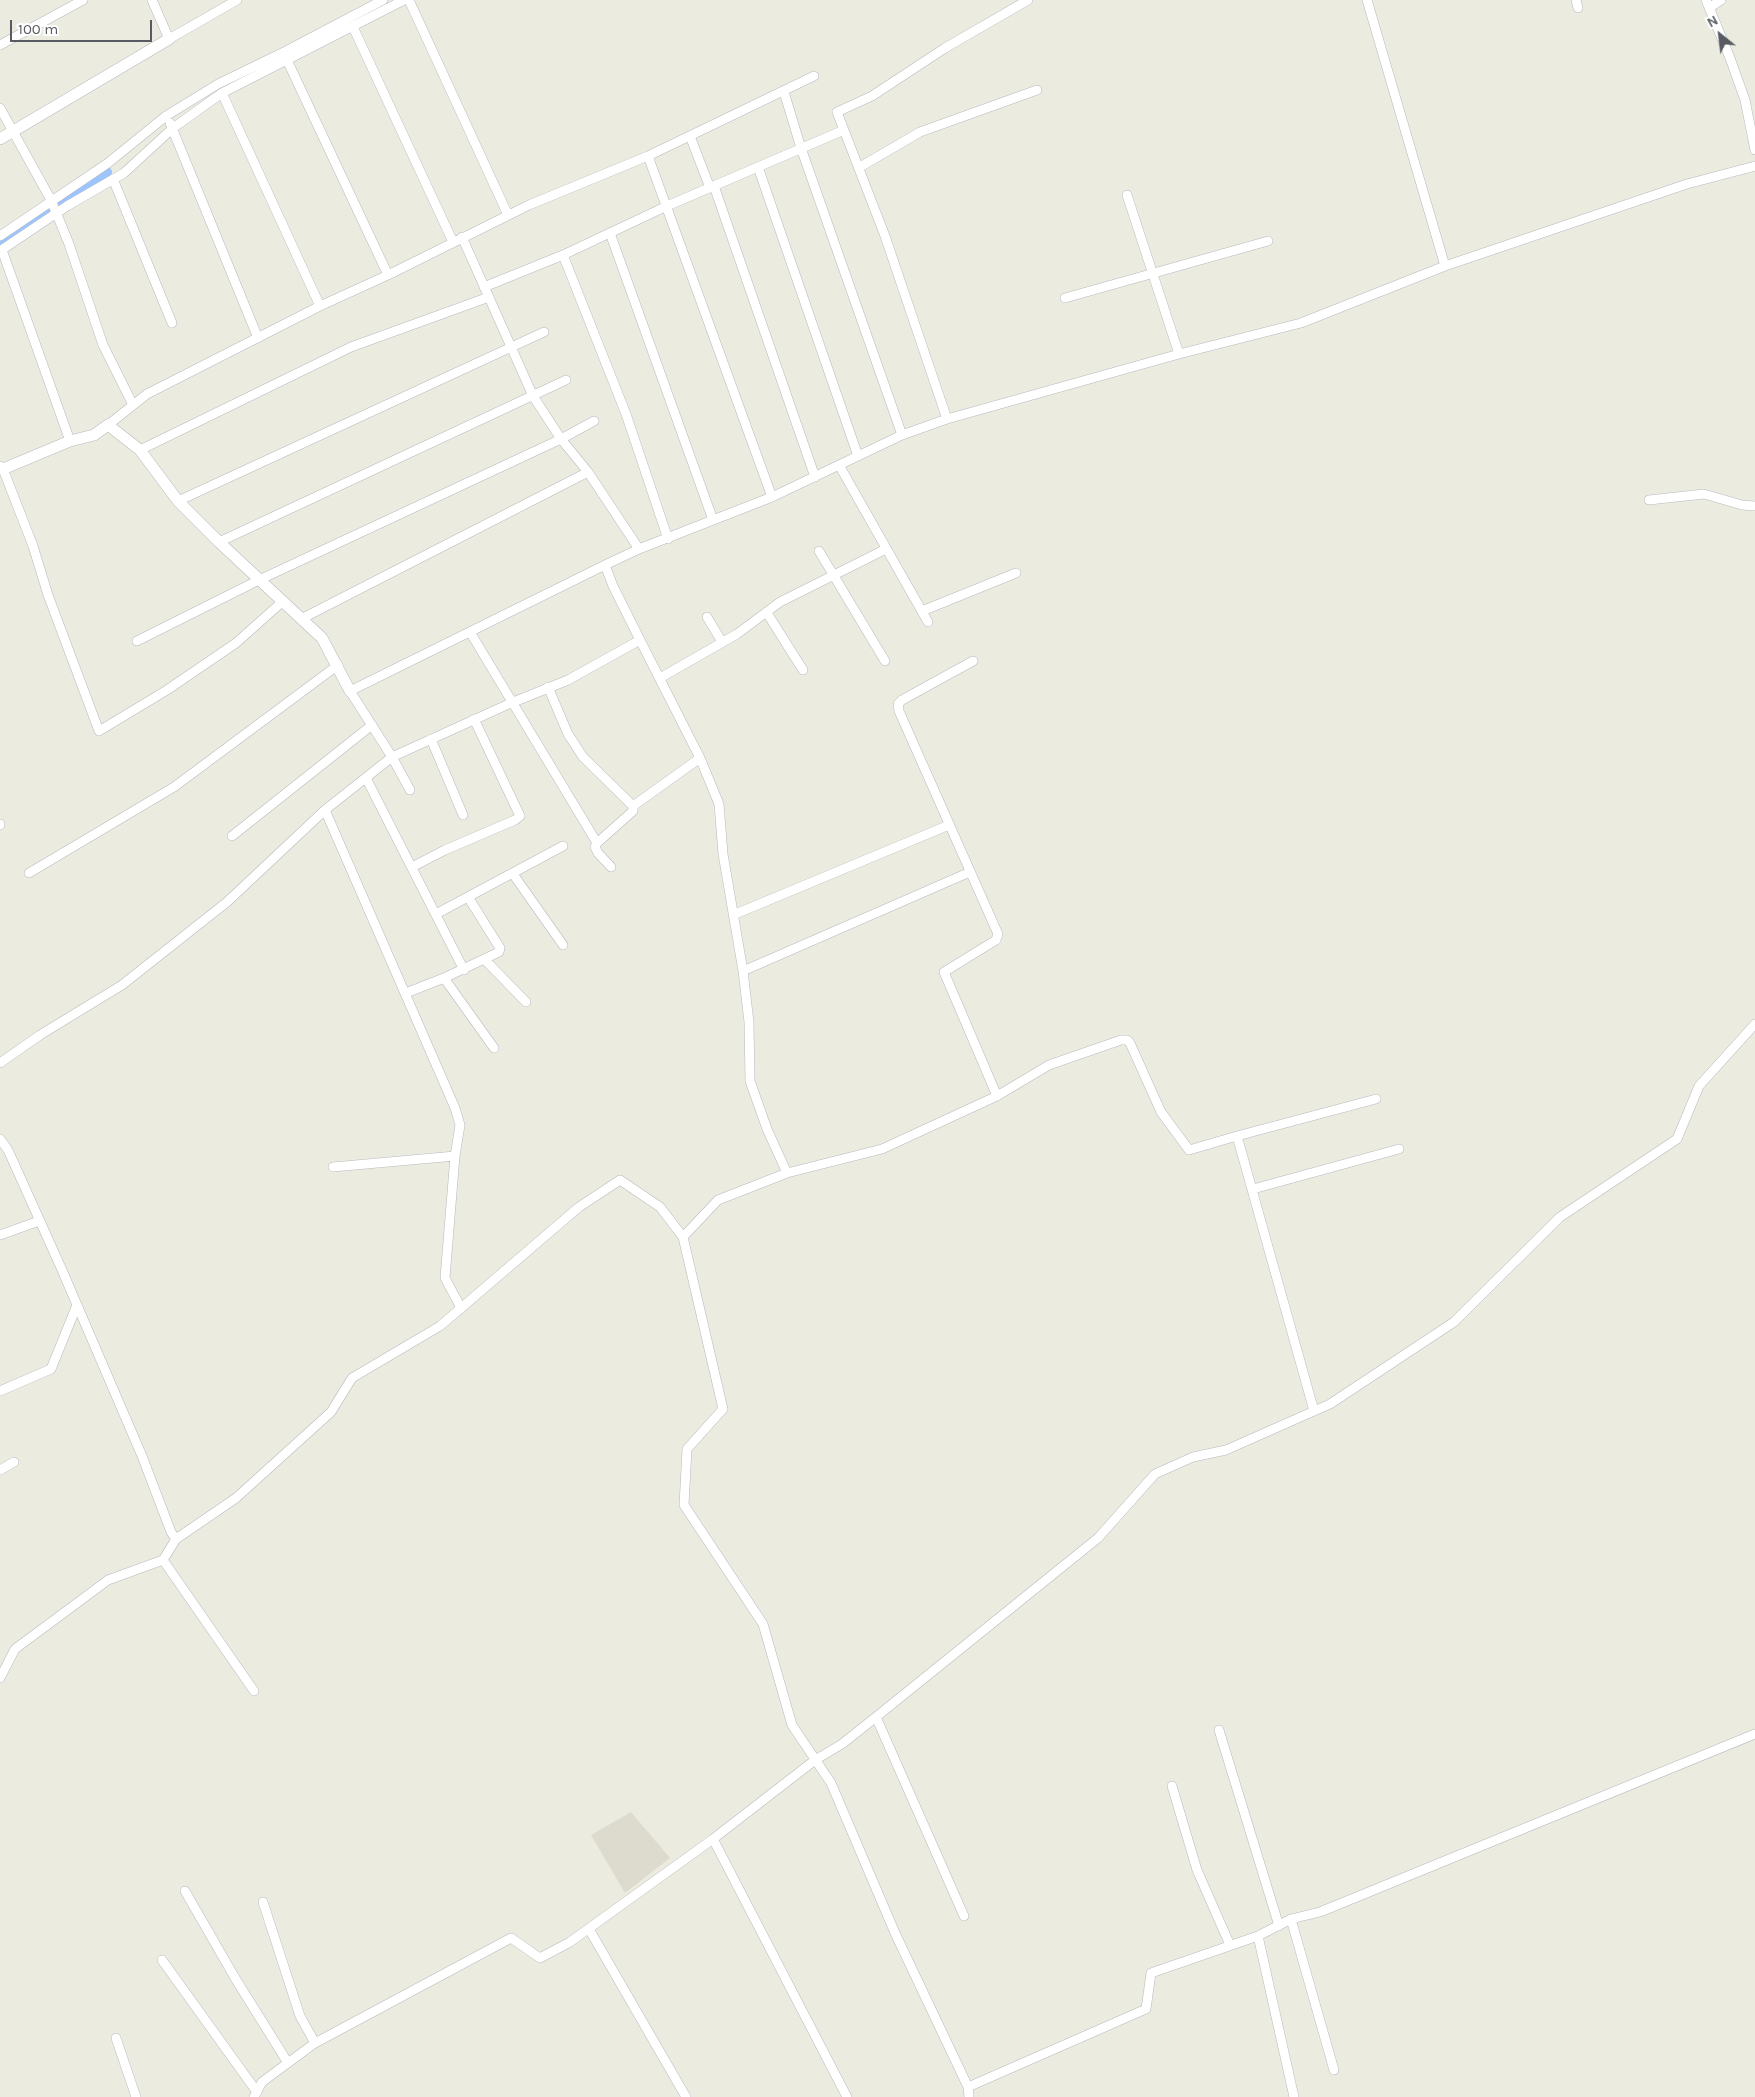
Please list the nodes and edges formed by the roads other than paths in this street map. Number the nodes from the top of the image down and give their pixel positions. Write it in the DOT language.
graph roads {
  1 [pos="83,0"];
  2 [pos="152,0"];
  3 [pos="237,0"];
  4 [pos="404,0"];
  5 [pos="408,0"];
  6 [pos="1028,0"];
  7 [pos="1367,0"];
  8 [pos="1721,0"];
  9 [pos="380,1"];
  10 [pos="1707,4"];
  11 [pos="353,27"];
  12 [pos="169,38"];
  13 [pos="0,45"];
  14 [pos="287,60"];
  15 [pos="814,76"];
  16 [pos="1037,90"];
  17 [pos="784,92"];
  18 [pos="222,93"];
  19 [pos="0,108"];
  20 [pos="166,116"];
  21 [pos="172,128"];
  22 [pos="844,130"];
  23 [pos="13,132"];
  24 [pos="690,136"];
  25 [pos="0,139"];
  26 [pos="801,148"];
  27 [pos="1755,150"];
  28 [pos="648,156"];
  29 [pos="1755,166"];
  30 [pos="758,167"];
  31 [pos="860,167"];
  32 [pos="113,179"];
  33 [pos="712,187"];
  34 [pos="1128,195"];
  35 [pos="51,200"];
  36 [pos="667,206"];
  37 [pos="57,214"];
  38 [pos="508,215"];
  39 [pos="610,233"];
  40 [pos="0,236"];
  41 [pos="457,240"];
  42 [pos="1268,241"];
  43 [pos="1,250"];
  44 [pos="564,255"];
  45 [pos="1446,266"];
  46 [pos="1153,274"];
  47 [pos="388,275"];
  48 [pos="484,288"];
  49 [pos="489,297"];
  50 [pos="1065,298"];
  51 [pos="320,306"];
  52 [pos="172,323"];
  53 [pos="544,332"];
  54 [pos="258,338"];
  55 [pos="511,346"];
  56 [pos="1178,354"];
  57 [pos="566,380"];
  58 [pos="533,396"];
  59 [pos="133,405"];
  60 [pos="947,419"];
  61 [pos="594,422"];
  62 [pos="108,425"];
  63 [pos="902,435"];
  64 [pos="561,439"];
  65 [pos="70,441"];
  66 [pos="140,450"];
  67 [pos="858,456"];
  68 [pos="838,464"];
  69 [pos="1,467"];
  70 [pos="588,472"];
  71 [pos="815,477"];
  72 [pos="772,497"];
  73 [pos="1649,500"];
  74 [pos="178,501"];
  75 [pos="1755,506"];
  76 [pos="713,520"];
  77 [pos="668,539"];
  78 [pos="218,542"];
  79 [pos="639,549"];
  80 [pos="886,549"];
  81 [pos="818,551"];
  82 [pos="605,565"];
  83 [pos="1016,572"];
  84 [pos="834,575"];
  85 [pos="259,580"];
  86 [pos="282,602"];
  87 [pos="922,611"];
  88 [pos="767,612"];
  89 [pos="707,618"];
  90 [pos="301,619"];
  91 [pos="928,622"];
  92 [pos="470,632"];
  93 [pos="640,640"];
  94 [pos="137,642"];
  95 [pos="722,642"];
  96 [pos="885,661"];
  97 [pos="973,661"];
  98 [pos="338,665"];
  99 [pos="803,670"];
  100 [pos="660,678"];
  101 [pos="548,686"];
  102 [pos="350,691"];
  103 [pos="511,703"];
  104 [pos="474,719"];
  105 [pos="372,725"];
  106 [pos="431,739"];
  107 [pos="392,756"];
  108 [pos="700,758"];
  109 [pos="366,778"];
  110 [pos="410,790"];
  111 [pos="633,806"];
  112 [pos="325,810"];
  113 [pos="463,815"];
  114 [pos="949,825"];
  115 [pos="232,836"];
  116 [pos="597,843"];
  117 [pos="563,846"];
  118 [pos="412,867"];
  119 [pos="611,867"];
  120 [pos="970,872"];
  121 [pos="29,873"];
  122 [pos="513,874"];
  123 [pos="468,897"];
  124 [pos="436,914"];
  125 [pos="733,915"];
  126 [pos="563,945"];
  127 [pos="485,960"];
  128 [pos="464,970"];
  129 [pos="743,971"];
  130 [pos="444,978"];
  131 [pos="406,993"];
  132 [pos="526,1002"];
  133 [pos="1755,1024"];
  134 [pos="494,1048"];
  135 [pos="0,1064"];
  136 [pos="997,1096"];
  137 [pos="1376,1099"];
  138 [pos="1237,1136"];
  139 [pos="0,1139"];
  140 [pos="1399,1149"];
  141 [pos="455,1156"];
  142 [pos="333,1167"];
  143 [pos="787,1173"];
  144 [pos="1253,1189"];
  145 [pos="39,1221"];
  146 [pos="0,1235"];
  147 [pos="683,1237"];
  148 [pos="77,1305"];
  149 [pos="461,1308"];
  150 [pos="0,1391"];
  151 [pos="1314,1412"];
  152 [pos="14,1462"];
  153 [pos="0,1470"];
  154 [pos="176,1539"];
  155 [pos="164,1560"];
  156 [pos="0,1678"];
  157 [pos="254,1691"];
  158 [pos="876,1717"];
  159 [pos="1219,1730"];
  160 [pos="1755,1734"];
  161 [pos="815,1760"];
  162 [pos="1172,1786"];
  163 [pos="713,1839"];
  164 [pos="186,1891"];
  165 [pos="263,1902"];
  166 [pos="964,1916"];
  167 [pos="1291,1919"];
  168 [pos="1279,1926"];
  169 [pos="589,1929"];
  170 [pos="1258,1936"];
  171 [pos="1230,1945"];
  172 [pos="162,1960"];
  173 [pos="116,2038"];
  174 [pos="315,2043"];
  175 [pos="288,2063"];
  176 [pos="1334,2070"];
  177 [pos="968,2087"];
  178 [pos="255,2096"];
  179 [pos="136,2097"];
  180 [pos="686,2097"];
  181 [pos="847,2097"];
  182 [pos="969,2097"];
  183 [pos="1294,2097"];
  1 -- 13 [label="street"];
  2 -- 12 [label="street"];
  3 -- 12 [label="street"];
  4 -- 11 [label="street"];
  5 -- 38 [label="street"];
  6 -- 22 [label="street"];
  7 -- 45 [label="street"];
  8 -- 10 [label="street"];
  9 -- 20 [label="street"];
  10 -- 27 [label="street"];
  11 -- 14 [label="street"];
  11 -- 41 [label="street"];
  12 -- 23 [label="street"];
  14 -- 18 [label="street"];
  14 -- 47 [label="street"];
  15 -- 17 [label="street"];
  16 -- 31 [label="street"];
  17 -- 24 [label="street"];
  17 -- 26 [label="street"];
  18 -- 21 [label="street"];
  18 -- 51 [label="street"];
  19 -- 23 [label="street"];
  20 -- 21 [label="street"];
  20 -- 35 [label="street"];
  21 -- 32 [label="street"];
  21 -- 54 [label="street"];
  22 -- 26 [label="street"];
  22 -- 31 [label="street"];
  23 -- 25 [label="street"];
  23 -- 35 [label="street"];
  24 -- 28 [label="street"];
  24 -- 33 [label="street"];
  26 -- 30 [label="street"];
  26 -- 63 [label="street"];
  28 -- 36 [label="street"];
  28 -- 38 [label="street"];
  29 -- 45 [label="street"];
  30 -- 33 [label="street"];
  30 -- 67 [label="street"];
  31 -- 60 [label="street"];
  32 -- 37 [label="street"];
  32 -- 52 [label="street"];
  33 -- 36 [label="street"];
  33 -- 71 [label="street"];
  34 -- 46 [label="street"];
  35 -- 37 [label="street"];
  35 -- 40 [label="street"];
  36 -- 39 [label="street"];
  36 -- 72 [label="street"];
  37 -- 43 [label="street"];
  37 -- 59 [label="street"];
  38 -- 41 [label="street"];
  39 -- 44 [label="street"];
  39 -- 76 [label="street"];
  41 -- 47 [label="street"];
  41 -- 48 [label="street"];
  42 -- 46 [label="street"];
  43 -- 65 [label="street"];
  44 -- 48 [label="street"];
  44 -- 77 [label="street"];
  45 -- 56 [label="street"];
  46 -- 50 [label="street"];
  46 -- 56 [label="street"];
  47 -- 51 [label="street"];
  48 -- 49 [label="street"];
  49 -- 55 [label="street"];
  49 -- 66 [label="street"];
  51 -- 54 [label="street"];
  53 -- 55 [label="street"];
  54 -- 59 [label="street"];
  55 -- 58 [label="street"];
  55 -- 74 [label="street"];
  56 -- 60 [label="street"];
  57 -- 58 [label="street"];
  58 -- 64 [label="street"];
  58 -- 78 [label="street"];
  59 -- 62 [label="street"];
  60 -- 63 [label="street"];
  61 -- 64 [label="street"];
  62 -- 65 [label="street"];
  62 -- 66 [label="street"];
  63 -- 67 [label="street"];
  64 -- 70 [label="street"];
  64 -- 85 [label="street"];
  65 -- 69 [label="street"];
  66 -- 74 [label="street"];
  67 -- 68 [label="street"];
  68 -- 71 [label="street"];
  68 -- 80 [label="street"];
  69 -- 86 [label="street"];
  70 -- 79 [label="street"];
  70 -- 90 [label="street"];
  71 -- 72 [label="street"];
  72 -- 76 [label="street"];
  73 -- 75 [label="street"];
  74 -- 78 [label="street"];
  76 -- 77 [label="street"];
  77 -- 79 [label="street"];
  78 -- 85 [label="street"];
  79 -- 82 [label="street"];
  80 -- 84 [label="street"];
  80 -- 87 [label="street"];
  81 -- 84 [label="street"];
  82 -- 92 [label="street"];
  82 -- 93 [label="street"];
  83 -- 87 [label="street"];
  84 -- 88 [label="street"];
  84 -- 96 [label="street"];
  85 -- 86 [label="street"];
  85 -- 94 [label="street"];
  86 -- 90 [label="street"];
  87 -- 91 [label="street"];
  88 -- 95 [label="street"];
  88 -- 99 [label="street"];
  89 -- 95 [label="street"];
  90 -- 98 [label="street"];
  92 -- 102 [label="street"];
  92 -- 103 [label="street"];
  93 -- 100 [label="street"];
  93 -- 101 [label="street"];
  95 -- 100 [label="street"];
  97 -- 114 [label="street"];
  98 -- 102 [label="street"];
  98 -- 121 [label="street"];
  100 -- 108 [label="street"];
  101 -- 103 [label="street"];
  101 -- 111 [label="street"];
  102 -- 105 [label="street"];
  103 -- 104 [label="street"];
  103 -- 116 [label="street"];
  104 -- 106 [label="street"];
  104 -- 118 [label="street"];
  105 -- 107 [label="street"];
  105 -- 115 [label="street"];
  106 -- 107 [label="street"];
  106 -- 113 [label="street"];
  107 -- 109 [label="street"];
  107 -- 110 [label="street"];
  108 -- 111 [label="street"];
  108 -- 125 [label="street"];
  109 -- 112 [label="street"];
  109 -- 118 [label="street"];
  111 -- 116 [label="street"];
  112 -- 131 [label="street"];
  112 -- 135 [label="street"];
  114 -- 120 [label="street"];
  114 -- 125 [label="street"];
  116 -- 119 [label="street"];
  117 -- 122 [label="street"];
  118 -- 124 [label="street"];
  120 -- 129 [label="street"];
  120 -- 136 [label="street"];
  122 -- 123 [label="street"];
  122 -- 126 [label="street"];
  123 -- 124 [label="street"];
  123 -- 127 [label="street"];
  124 -- 128 [label="street"];
  125 -- 129 [label="street"];
  127 -- 128 [label="street"];
  127 -- 132 [label="street"];
  128 -- 130 [label="street"];
  129 -- 143 [label="street"];
  130 -- 131 [label="street"];
  130 -- 134 [label="street"];
  131 -- 141 [label="street"];
  133 -- 151 [label="street"];
  136 -- 138 [label="street"];
  136 -- 143 [label="street"];
  137 -- 138 [label="street"];
  138 -- 144 [label="street"];
  139 -- 145 [label="street"];
  140 -- 144 [label="street"];
  141 -- 142 [label="street"];
  141 -- 149 [label="street"];
  143 -- 147 [label="street"];
  144 -- 151 [label="street"];
  145 -- 146 [label="street"];
  145 -- 148 [label="street"];
  147 -- 149 [label="street"];
  147 -- 161 [label="street"];
  148 -- 150 [label="street"];
  148 -- 154 [label="street"];
  149 -- 154 [label="street"];
  151 -- 158 [label="street"];
  152 -- 153 [label="street"];
  154 -- 155 [label="street"];
  155 -- 156 [label="street"];
  155 -- 157 [label="street"];
  158 -- 161 [label="street"];
  158 -- 166 [label="street"];
  159 -- 168 [label="street"];
  160 -- 167 [label="street"];
  161 -- 163 [label="street"];
  161 -- 177 [label="street"];
  162 -- 171 [label="street"];
  163 -- 169 [label="street"];
  163 -- 181 [label="street"];
  164 -- 175 [label="street"];
  165 -- 174 [label="street"];
  167 -- 168 [label="street"];
  167 -- 176 [label="street"];
  168 -- 170 [label="street"];
  169 -- 174 [label="street"];
  169 -- 180 [label="street"];
  170 -- 171 [label="street"];
  170 -- 183 [label="street"];
  171 -- 177 [label="street"];
  172 -- 178 [label="street"];
  173 -- 179 [label="street"];
  174 -- 175 [label="street"];
  175 -- 178 [label="street"];
  177 -- 182 [label="street"];
}
